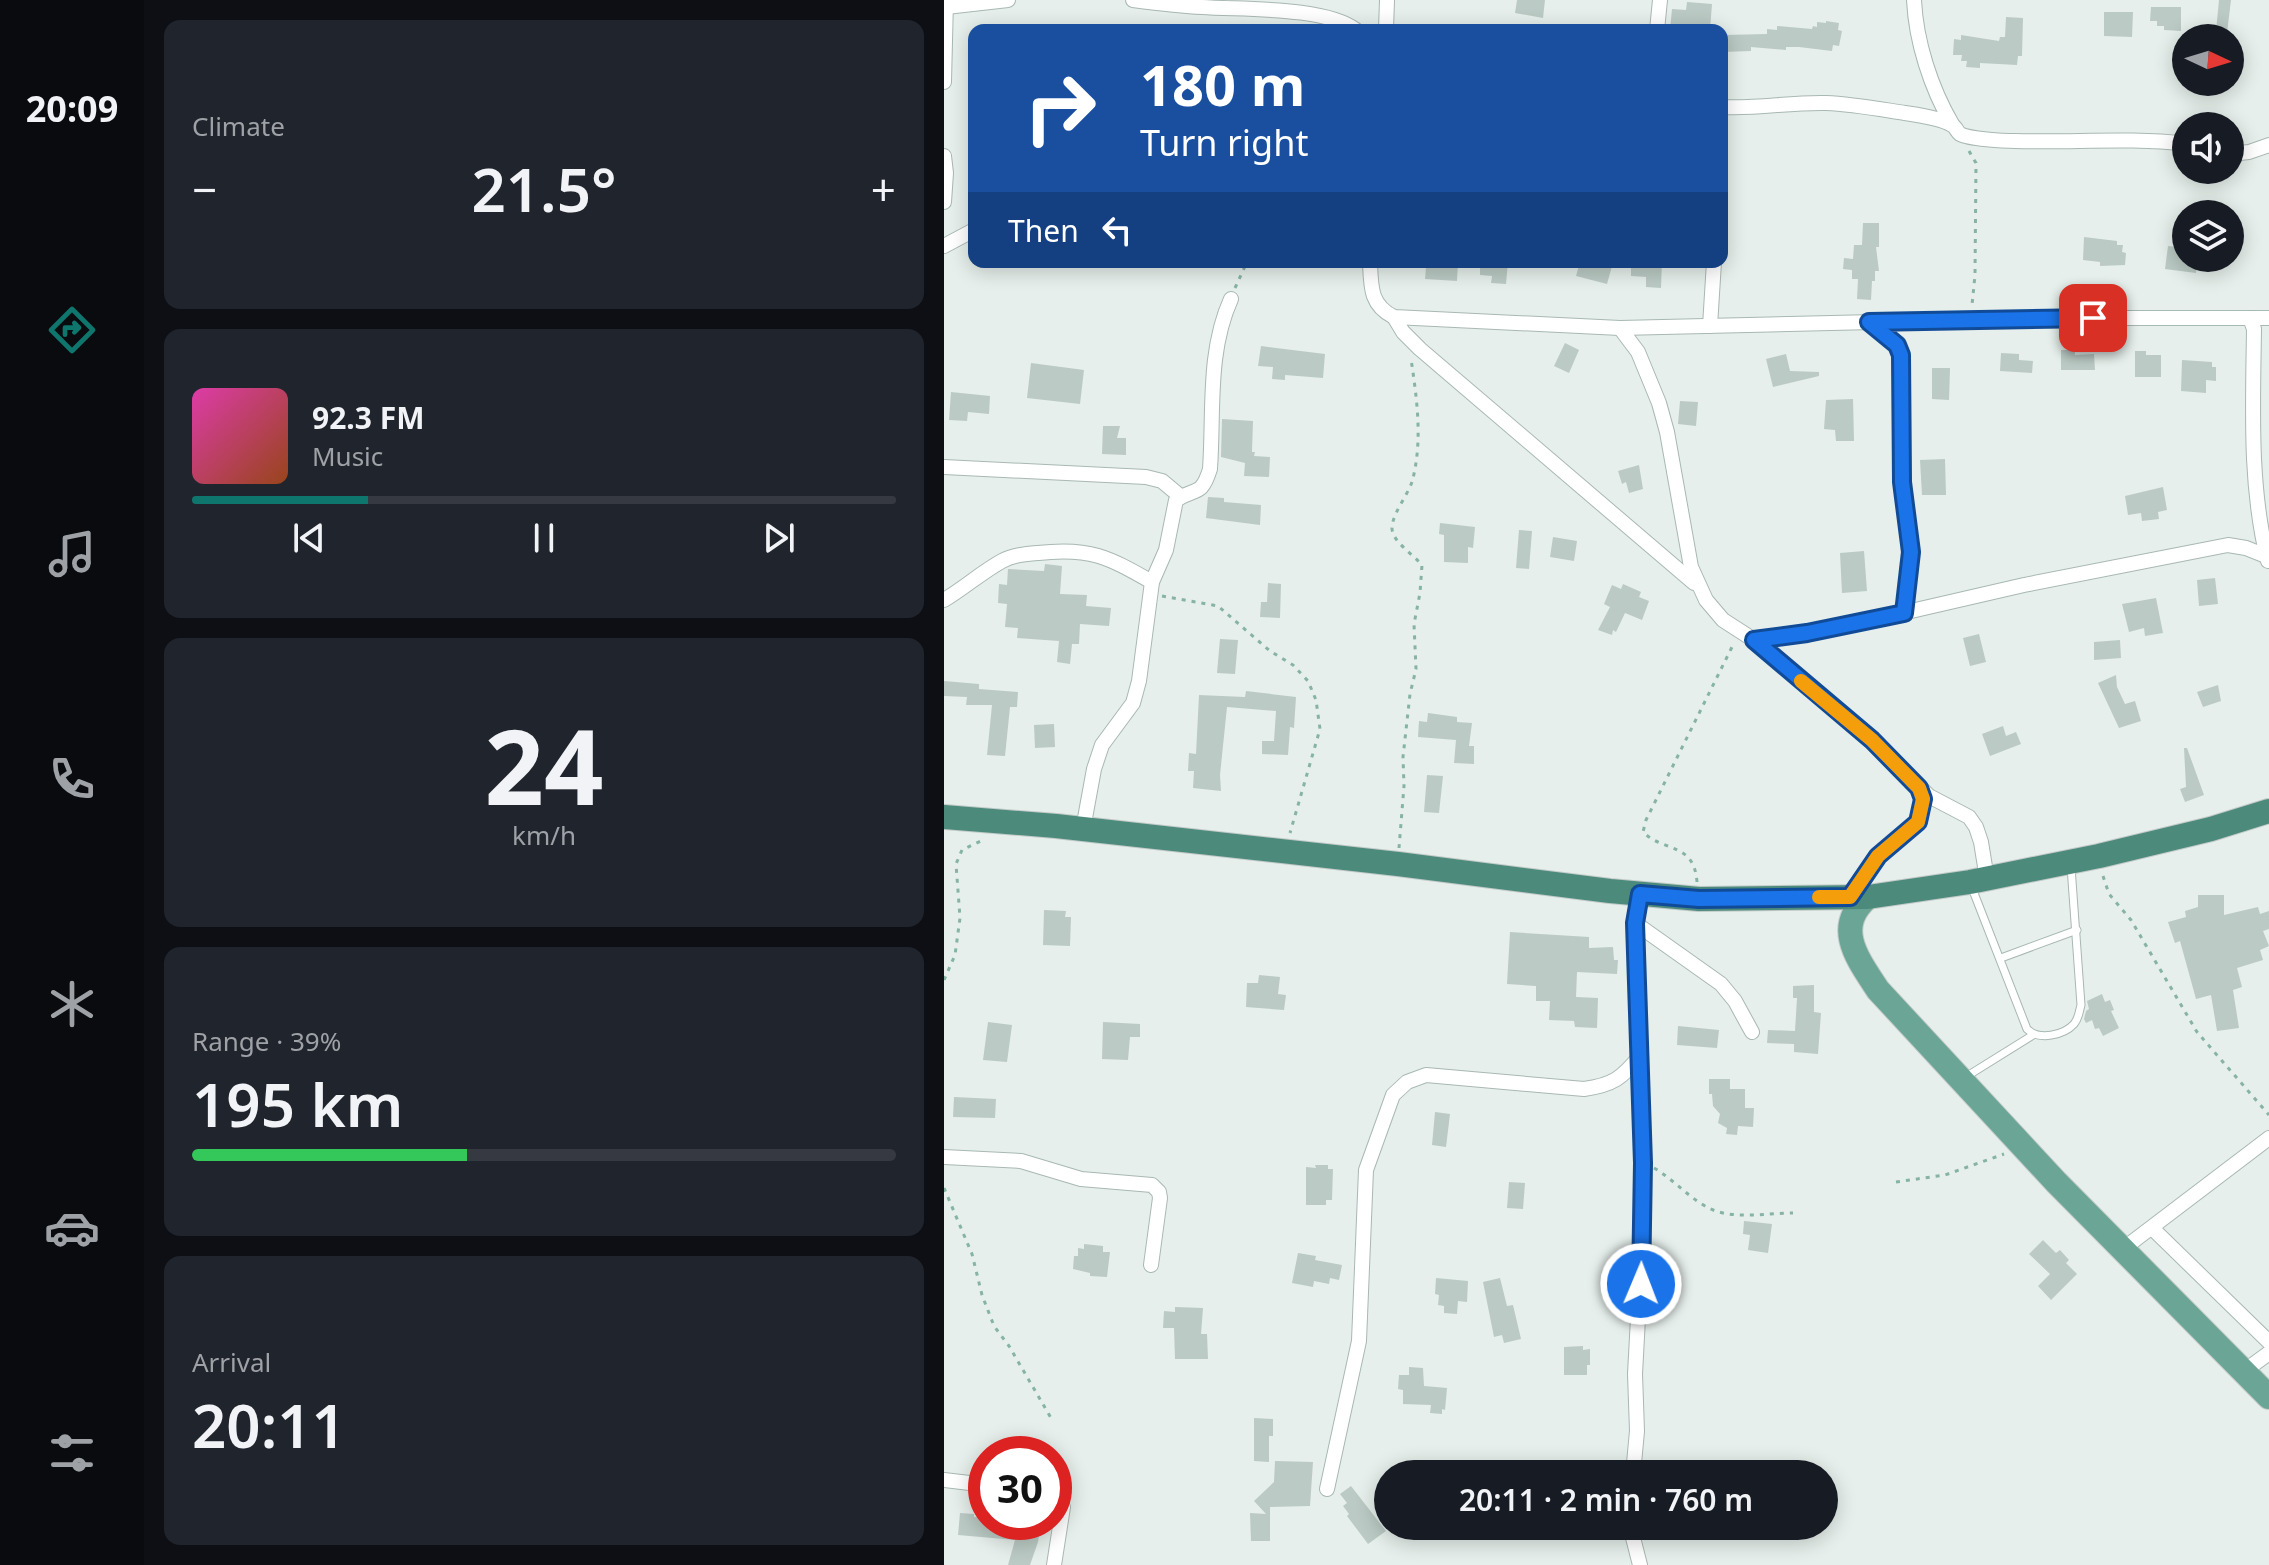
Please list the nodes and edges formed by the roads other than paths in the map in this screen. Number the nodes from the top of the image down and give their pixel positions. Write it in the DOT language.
graph roads {
  1 [pos="1008,0"];
  2 [pos="1133,0"];
  3 [pos="1387,0"];
  4 [pos="1660,0"];
  5 [pos="1914,0"];
  6 [pos="946,4"];
  7 [pos="1343,24"];
  8 [pos="1386,24"];
  9 [pos="1658,24"];
  10 [pos="944,82"];
  11 [pos="1728,107"];
  12 [pos="1956,130"];
  13 [pos="2172,143"];
  14 [pos="2269,145"];
  15 [pos="2244,153"];
  16 [pos="944,156"];
  17 [pos="944,202"];
  18 [pos="968,233"];
  19 [pos="944,246"];
  20 [pos="1371,268"];
  21 [pos="1714,268"];
  22 [pos="1231,299"];
  23 [pos="1394,317"];
  24 [pos="2250,318"];
  25 [pos="2269,318"];
  26 [pos="1869,322"];
  27 [pos="1710,326"];
  28 [pos="1620,328"];
  29 [pos="944,467"];
  30 [pos="1180,496"];
  31 [pos="2268,561"];
  32 [pos="1151,585"];
  33 [pos="1698,586"];
  34 [pos="944,600"];
  35 [pos="1904,613"];
  36 [pos="1754,640"];
  37 [pos="1919,788"];
  38 [pos="2269,811"];
  39 [pos="944,817"];
  40 [pos="1083,829"];
  41 [pos="2070,862"];
  42 [pos="1978,881"];
  43 [pos="1640,894"];
  44 [pos="1859,897"];
  45 [pos="1635,923"];
  46 [pos="2077,930"];
  47 [pos="2001,958"];
  48 [pos="1752,1032"];
  49 [pos="2033,1035"];
  50 [pos="1640,1056"];
  51 [pos="1963,1080"];
  52 [pos="2269,1138"];
  53 [pos="944,1157"];
  54 [pos="2153,1229"];
  55 [pos="2123,1249"];
  56 [pos="1151,1265"];
  57 [pos="2269,1342"];
  58 [pos="2269,1353"];
  59 [pos="2243,1372"];
  60 [pos="2269,1397"];
  61 [pos="1634,1460"];
  62 [pos="944,1480"];
  63 [pos="968,1483"];
  64 [pos="1327,1489"];
  65 [pos="1058,1540"];
  66 [pos="1634,1540"];
  67 [pos="1054,1565"];
  68 [pos="1640,1565"];
  1 -- 6 [label="street"];
  2 -- 7 [label="street"];
  3 -- 8 [label="street"];
  4 -- 9 [label="street"];
  5 -- 12 [label="street"];
  6 -- 10 [label="street"];
  11 -- 12 [label="street"];
  12 -- 13 [label="street"];
  14 -- 15 [label="street"];
  16 -- 17 [label="street"];
  18 -- 19 [label="street"];
  20 -- 23 [label="street"];
  21 -- 27 [label="street"];
  22 -- 30 [label="street"];
  23 -- 28 [label="street"];
  23 -- 33 [label="street"];
  24 -- 25 [label="street"];
  24 -- 26 [label="street"];
  24 -- 31 [label="street"];
  26 -- 27 [label="street"];
  26 -- 35 [label="street"];
  27 -- 28 [label="street"];
  28 -- 33 [label="street"];
  29 -- 30 [label="street"];
  30 -- 32 [label="street"];
  31 -- 35 [label="street"];
  32 -- 34 [label="street"];
  32 -- 40 [label="street"];
  33 -- 36 [label="street"];
  35 -- 36 [label="street"];
  36 -- 37 [label="street"];
  37 -- 42 [label="street"];
  37 -- 44 [label="street"];
  38 -- 41 [label="highway"];
  39 -- 40 [label="highway"];
  40 -- 43 [label="highway"];
  41 -- 42 [label="highway"];
  41 -- 46 [label="lane"];
  42 -- 44 [label="highway"];
  42 -- 47 [label="lane"];
  43 -- 44 [label="highway"];
  43 -- 45 [label="street"];
  44 -- 51 [label="main road"];
  45 -- 48 [label="street"];
  45 -- 50 [label="street"];
  46 -- 47 [label="lane"];
  46 -- 49 [label="lane"];
  47 -- 49 [label="lane"];
  49 -- 51 [label="lane"];
  50 -- 61 [label="street"];
  50 -- 64 [label="street"];
  51 -- 55 [label="main road"];
  52 -- 54 [label="street"];
  53 -- 56 [label="street"];
  54 -- 55 [label="street"];
  54 -- 57 [label="street"];
  55 -- 59 [label="main road"];
  58 -- 59 [label="street"];
  59 -- 60 [label="main road"];
  62 -- 63 [label="street"];
  65 -- 67 [label="street"];
  66 -- 68 [label="street"];
}
